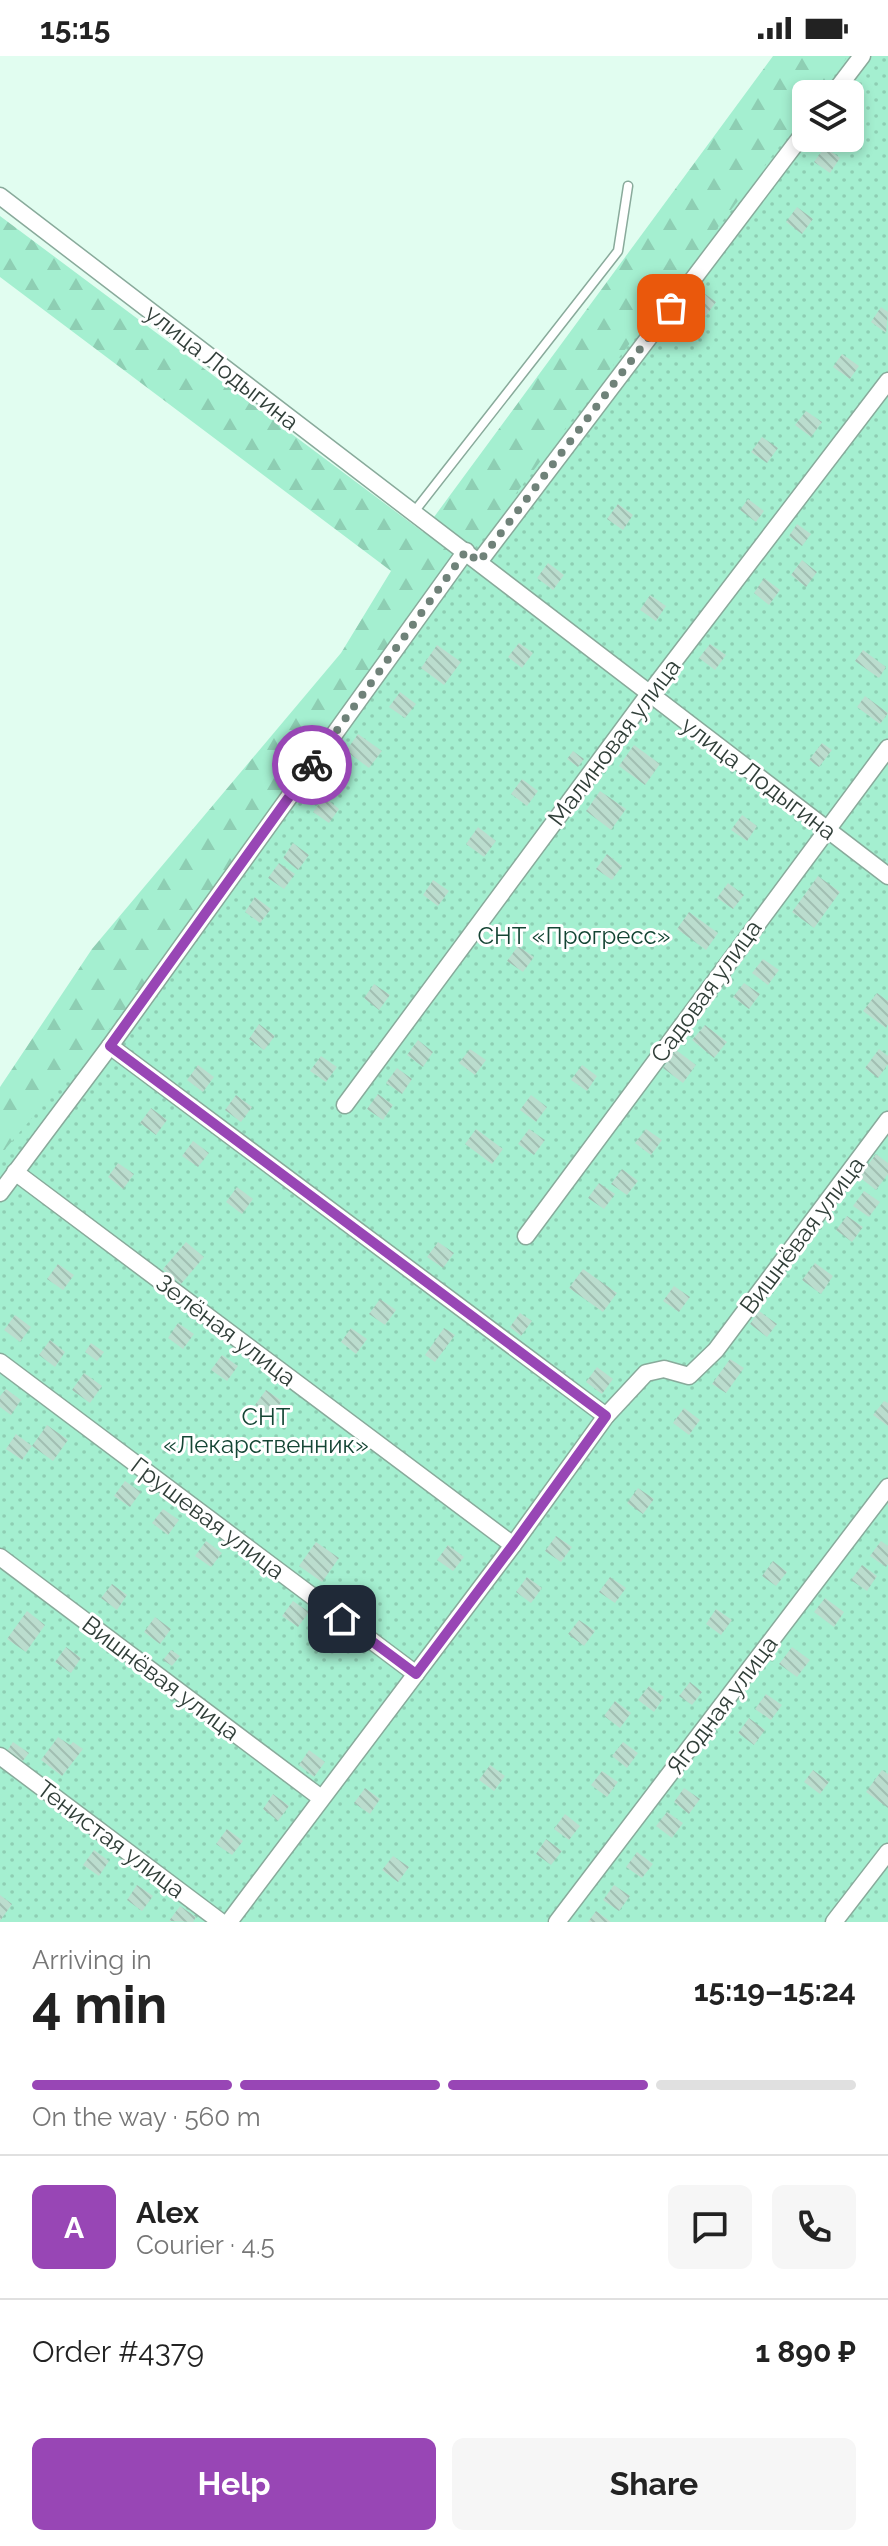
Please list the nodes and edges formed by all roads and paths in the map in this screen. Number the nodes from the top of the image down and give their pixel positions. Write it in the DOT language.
graph roads {
  1 [pos="862,56"];
  2 [pos="844,80"];
  3 [pos="792,148"];
  4 [pos="628,186"];
  5 [pos="0,196"];
  6 [pos="888,381"];
  7 [pos="414,512"];
  8 [pos="472,556"];
  9 [pos="649,694"];
  10 [pos="888,748"];
  11 [pos="826,829"];
  12 [pos="888,876"];
  13 [pos="110,1046"];
  14 [pos="345,1105"];
  15 [pos="888,1120"];
  16 [pos="15,1172"];
  17 [pos="0,1193"];
  18 [pos="526,1236"];
  19 [pos="0,1362"];
  20 [pos="606,1416"];
  21 [pos="888,1487"];
  22 [pos="513,1545"];
  23 [pos="0,1557"];
  24 [pos="416,1674"];
  25 [pos="0,1756"];
  26 [pos="321,1798"];
  27 [pos="888,1852"];
  28 [pos="221,1922"];
  29 [pos="229,1922"];
  30 [pos="557,1922"];
  31 [pos="834,1922"];
  1 -- 2 [label="street"];
  3 -- 8 [label="street"];
  4 -- 7 [label="lane"];
  5 -- 7 [label="street, улица Лодыгина"];
  6 -- 9 [label="street, Малиновая улица"];
  7 -- 8 [label="street, улица Лодыгина"];
  8 -- 9 [label="street, улица Лодыгина"];
  8 -- 13 [label="street"];
  9 -- 11 [label="street, улица Лодыгина"];
  9 -- 14 [label="street, Малиновая улица"];
  10 -- 11 [label="street, Садовая улица"];
  11 -- 12 [label="street, улица Лодыгина"];
  11 -- 18 [label="street, Садовая улица"];
  13 -- 16 [label="street"];
  13 -- 20 [label="street"];
  15 -- 20 [label="street, Вишнёвая улица"];
  16 -- 17 [label="street"];
  16 -- 22 [label="street, Зелёная улица"];
  19 -- 24 [label="street, Грушевая улица"];
  20 -- 22 [label="street"];
  21 -- 30 [label="street, Ягодная улица"];
  22 -- 24 [label="street"];
  23 -- 26 [label="street, Вишнёвая улица"];
  24 -- 26 [label="street"];
  25 -- 28 [label="street, Тенистая улица"];
  26 -- 29 [label="street"];
  27 -- 31 [label="street"];
}
